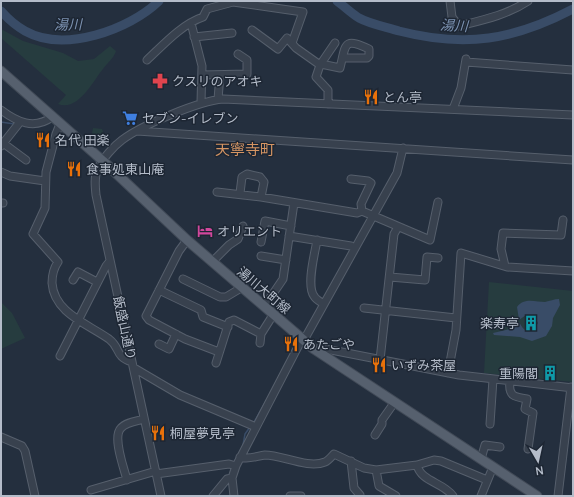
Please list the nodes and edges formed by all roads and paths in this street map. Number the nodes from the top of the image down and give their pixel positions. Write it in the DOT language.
graph roads {
  1 [pos="450,1"];
  2 [pos="528,1"];
  3 [pos="191,23"];
  4 [pos="252,30"];
  5 [pos="232,33"];
  6 [pos="194,37"];
  7 [pos="292,43"];
  8 [pos="335,43"];
  9 [pos="238,54"];
  10 [pos="343,58"];
  11 [pos="147,60"];
  12 [pos="321,64"];
  13 [pos="573,70"];
  14 [pos="1,71"];
  15 [pos="202,75"];
  16 [pos="220,75"];
  17 [pos="218,99"];
  18 [pos="201,102"];
  19 [pos="328,104"];
  20 [pos="453,109"];
  21 [pos="1,110"];
  22 [pos="573,115"];
  23 [pos="52,117"];
  24 [pos="20,122"];
  25 [pos="60,124"];
  26 [pos="137,131"];
  27 [pos="2,145"];
  28 [pos="403,148"];
  29 [pos="26,160"];
  30 [pos="573,160"];
  31 [pos="103,161"];
  32 [pos="1,172"];
  33 [pos="351,179"];
  34 [pos="45,181"];
  35 [pos="217,192"];
  36 [pos="240,193"];
  37 [pos="261,197"];
  38 [pos="438,202"];
  39 [pos="294,203"];
  40 [pos="362,211"];
  41 [pos="373,216"];
  42 [pos="563,220"];
  43 [pos="243,226"];
  44 [pos="291,226"];
  45 [pos="398,227"];
  46 [pos="289,236"];
  47 [pos="187,240"];
  48 [pos="317,240"];
  49 [pos="261,242"];
  50 [pos="351,246"];
  51 [pos="261,256"];
  52 [pos="438,258"];
  53 [pos="286,260"];
  54 [pos="110,261"];
  55 [pos="212,262"];
  56 [pos="505,266"];
  57 [pos="573,271"];
  58 [pos="390,277"];
  59 [pos="73,280"];
  60 [pos="183,280"];
  61 [pos="97,282"];
  62 [pos="241,288"];
  63 [pos="159,290"];
  64 [pos="324,304"];
  65 [pos="264,307"];
  66 [pos="364,308"];
  67 [pos="386,311"];
  68 [pos="273,315"];
  69 [pos="456,318"];
  70 [pos="78,319"];
  71 [pos="228,327"];
  72 [pos="176,334"];
  73 [pos="261,334"];
  74 [pos="303,339"];
  75 [pos="260,343"];
  76 [pos="159,344"];
  77 [pos="314,349"];
  78 [pos="219,352"];
  79 [pos="60,356"];
  80 [pos="380,360"];
  81 [pos="216,362"];
  82 [pos="133,365"];
  83 [pos="448,373"];
  84 [pos="493,379"];
  85 [pos="510,381"];
  86 [pos="572,387"];
  87 [pos="394,403"];
  88 [pos="571,413"];
  89 [pos="144,419"];
  90 [pos="490,424"];
  91 [pos="256,426"];
  92 [pos="375,435"];
  93 [pos="1,438"];
  94 [pos="500,447"];
  95 [pos="528,449"];
  96 [pos="240,457"];
  97 [pos="481,459"];
  98 [pos="352,461"];
  99 [pos="417,465"];
  100 [pos="236,466"];
  101 [pos="492,467"];
  102 [pos="376,470"];
  103 [pos="156,473"];
  104 [pos="232,478"];
  105 [pos="127,480"];
  106 [pos="487,480"];
  107 [pos="88,493"];
  108 [pos="34,496"];
  109 [pos="161,496"];
  110 [pos="213,496"];
  111 [pos="234,496"];
  112 [pos="290,496"];
  113 [pos="301,496"];
  114 [pos="363,496"];
  115 [pos="396,496"];
  116 [pos="453,496"];
  117 [pos="481,496"];
  118 [pos="537,496"];
  119 [pos="558,496"];
  1 -- 2 [label="street"];
  3 -- 6 [label="street"];
  3 -- 7 [label="street"];
  3 -- 11 [label="street"];
  4 -- 7 [label="street"];
  5 -- 6 [label="street"];
  6 -- 15 [label="street"];
  7 -- 12 [label="street"];
  8 -- 12 [label="street"];
  9 -- 16 [label="street"];
  10 -- 12 [label="street"];
  12 -- 19 [label="street"];
  13 -- 20 [label="street"];
  14 -- 23 [label="main road, 湯川大町線"];
  15 -- 16 [label="street"];
  15 -- 18 [label="street"];
  16 -- 17 [label="street"];
  17 -- 18 [label="street, 飯盛山通り"];
  17 -- 19 [label="street, 飯盛山通り"];
  18 -- 26 [label="street, 飯盛山通り"];
  19 -- 20 [label="street, 飯盛山通り"];
  20 -- 22 [label="street, 飯盛山通り"];
  21 -- 24 [label="street"];
  23 -- 24 [label="street"];
  23 -- 25 [label="main road, 湯川大町線"];
  24 -- 27 [label="street"];
  25 -- 31 [label="main road, 湯川大町線"];
  25 -- 34 [label="street"];
  26 -- 28 [label="street"];
  26 -- 31 [label="street, 飯盛山通り"];
  27 -- 29 [label="street"];
  28 -- 30 [label="street"];
  28 -- 41 [label="street"];
  31 -- 47 [label="main road, 湯川大町線"];
  31 -- 54 [label="street, 飯盛山通り"];
  32 -- 34 [label="street"];
  33 -- 40 [label="street"];
  34 -- 70 [label="street"];
  35 -- 36 [label="street"];
  36 -- 37 [label="street"];
  36 -- 37 [label="street"];
  37 -- 39 [label="street"];
  38 -- 45 [label="street"];
  39 -- 40 [label="street"];
  39 -- 44 [label="street"];
  40 -- 41 [label="street"];
  41 -- 45 [label="street"];
  41 -- 64 [label="street"];
  42 -- 56 [label="street"];
  43 -- 55 [label="street"];
  44 -- 46 [label="street"];
  44 -- 49 [label="street"];
  45 -- 58 [label="street"];
  46 -- 48 [label="street"];
  46 -- 53 [label="street"];
  47 -- 55 [label="main road, 湯川大町線"];
  47 -- 63 [label="street"];
  48 -- 50 [label="street"];
  48 -- 64 [label="street"];
  51 -- 53 [label="street"];
  52 -- 58 [label="street"];
  53 -- 65 [label="street"];
  54 -- 61 [label="street"];
  54 -- 82 [label="street, 飯盛山通り"];
  55 -- 62 [label="main road, 湯川大町線"];
  56 -- 57 [label="street"];
  56 -- 69 [label="street"];
  58 -- 67 [label="street"];
  59 -- 61 [label="street"];
  60 -- 62 [label="street"];
  61 -- 70 [label="street"];
  62 -- 65 [label="main road, 湯川大町線"];
  63 -- 71 [label="street"];
  63 -- 72 [label="street"];
  64 -- 74 [label="street"];
  65 -- 68 [label="main road, 湯川大町線"];
  66 -- 67 [label="street"];
  67 -- 69 [label="street"];
  67 -- 80 [label="street"];
  68 -- 73 [label="street"];
  68 -- 74 [label="main road, 湯川大町線"];
  69 -- 83 [label="street"];
  70 -- 79 [label="street"];
  70 -- 82 [label="street"];
  71 -- 73 [label="street"];
  71 -- 78 [label="street"];
  72 -- 76 [label="street"];
  72 -- 78 [label="street"];
  73 -- 75 [label="street"];
  74 -- 77 [label="main road, 湯川大町線"];
  74 -- 91 [label="street"];
  77 -- 80 [label="street"];
  77 -- 87 [label="main road, 湯川大町線"];
  78 -- 81 [label="street"];
  80 -- 83 [label="street"];
  82 -- 89 [label="street, 飯盛山通り"];
  82 -- 91 [label="street"];
  83 -- 84 [label="street"];
  84 -- 85 [label="street"];
  84 -- 90 [label="street"];
  85 -- 86 [label="street"];
  85 -- 95 [label="street"];
  86 -- 88 [label="street"];
  87 -- 92 [label="street"];
  87 -- 97 [label="main road, 湯川大町線"];
  88 -- 119 [label="street"];
  89 -- 103 [label="street, 飯盛山通り"];
  89 -- 105 [label="street"];
  91 -- 96 [label="street"];
  93 -- 108 [label="street"];
  94 -- 97 [label="street"];
  96 -- 98 [label="street"];
  96 -- 100 [label="street"];
  97 -- 101 [label="main road, 湯川大町線"];
  98 -- 102 [label="street"];
  98 -- 114 [label="street"];
  99 -- 102 [label="street"];
  99 -- 106 [label="street"];
  99 -- 116 [label="street"];
  100 -- 103 [label="street"];
  100 -- 104 [label="street"];
  101 -- 106 [label="street"];
  101 -- 118 [label="main road, 湯川大町線"];
  102 -- 115 [label="street"];
  103 -- 105 [label="street"];
  103 -- 109 [label="street, 飯盛山通り"];
  104 -- 110 [label="street"];
  104 -- 111 [label="street"];
  105 -- 107 [label="street"];
  106 -- 117 [label="street"];
  112 -- 113 [label="street"];
}
